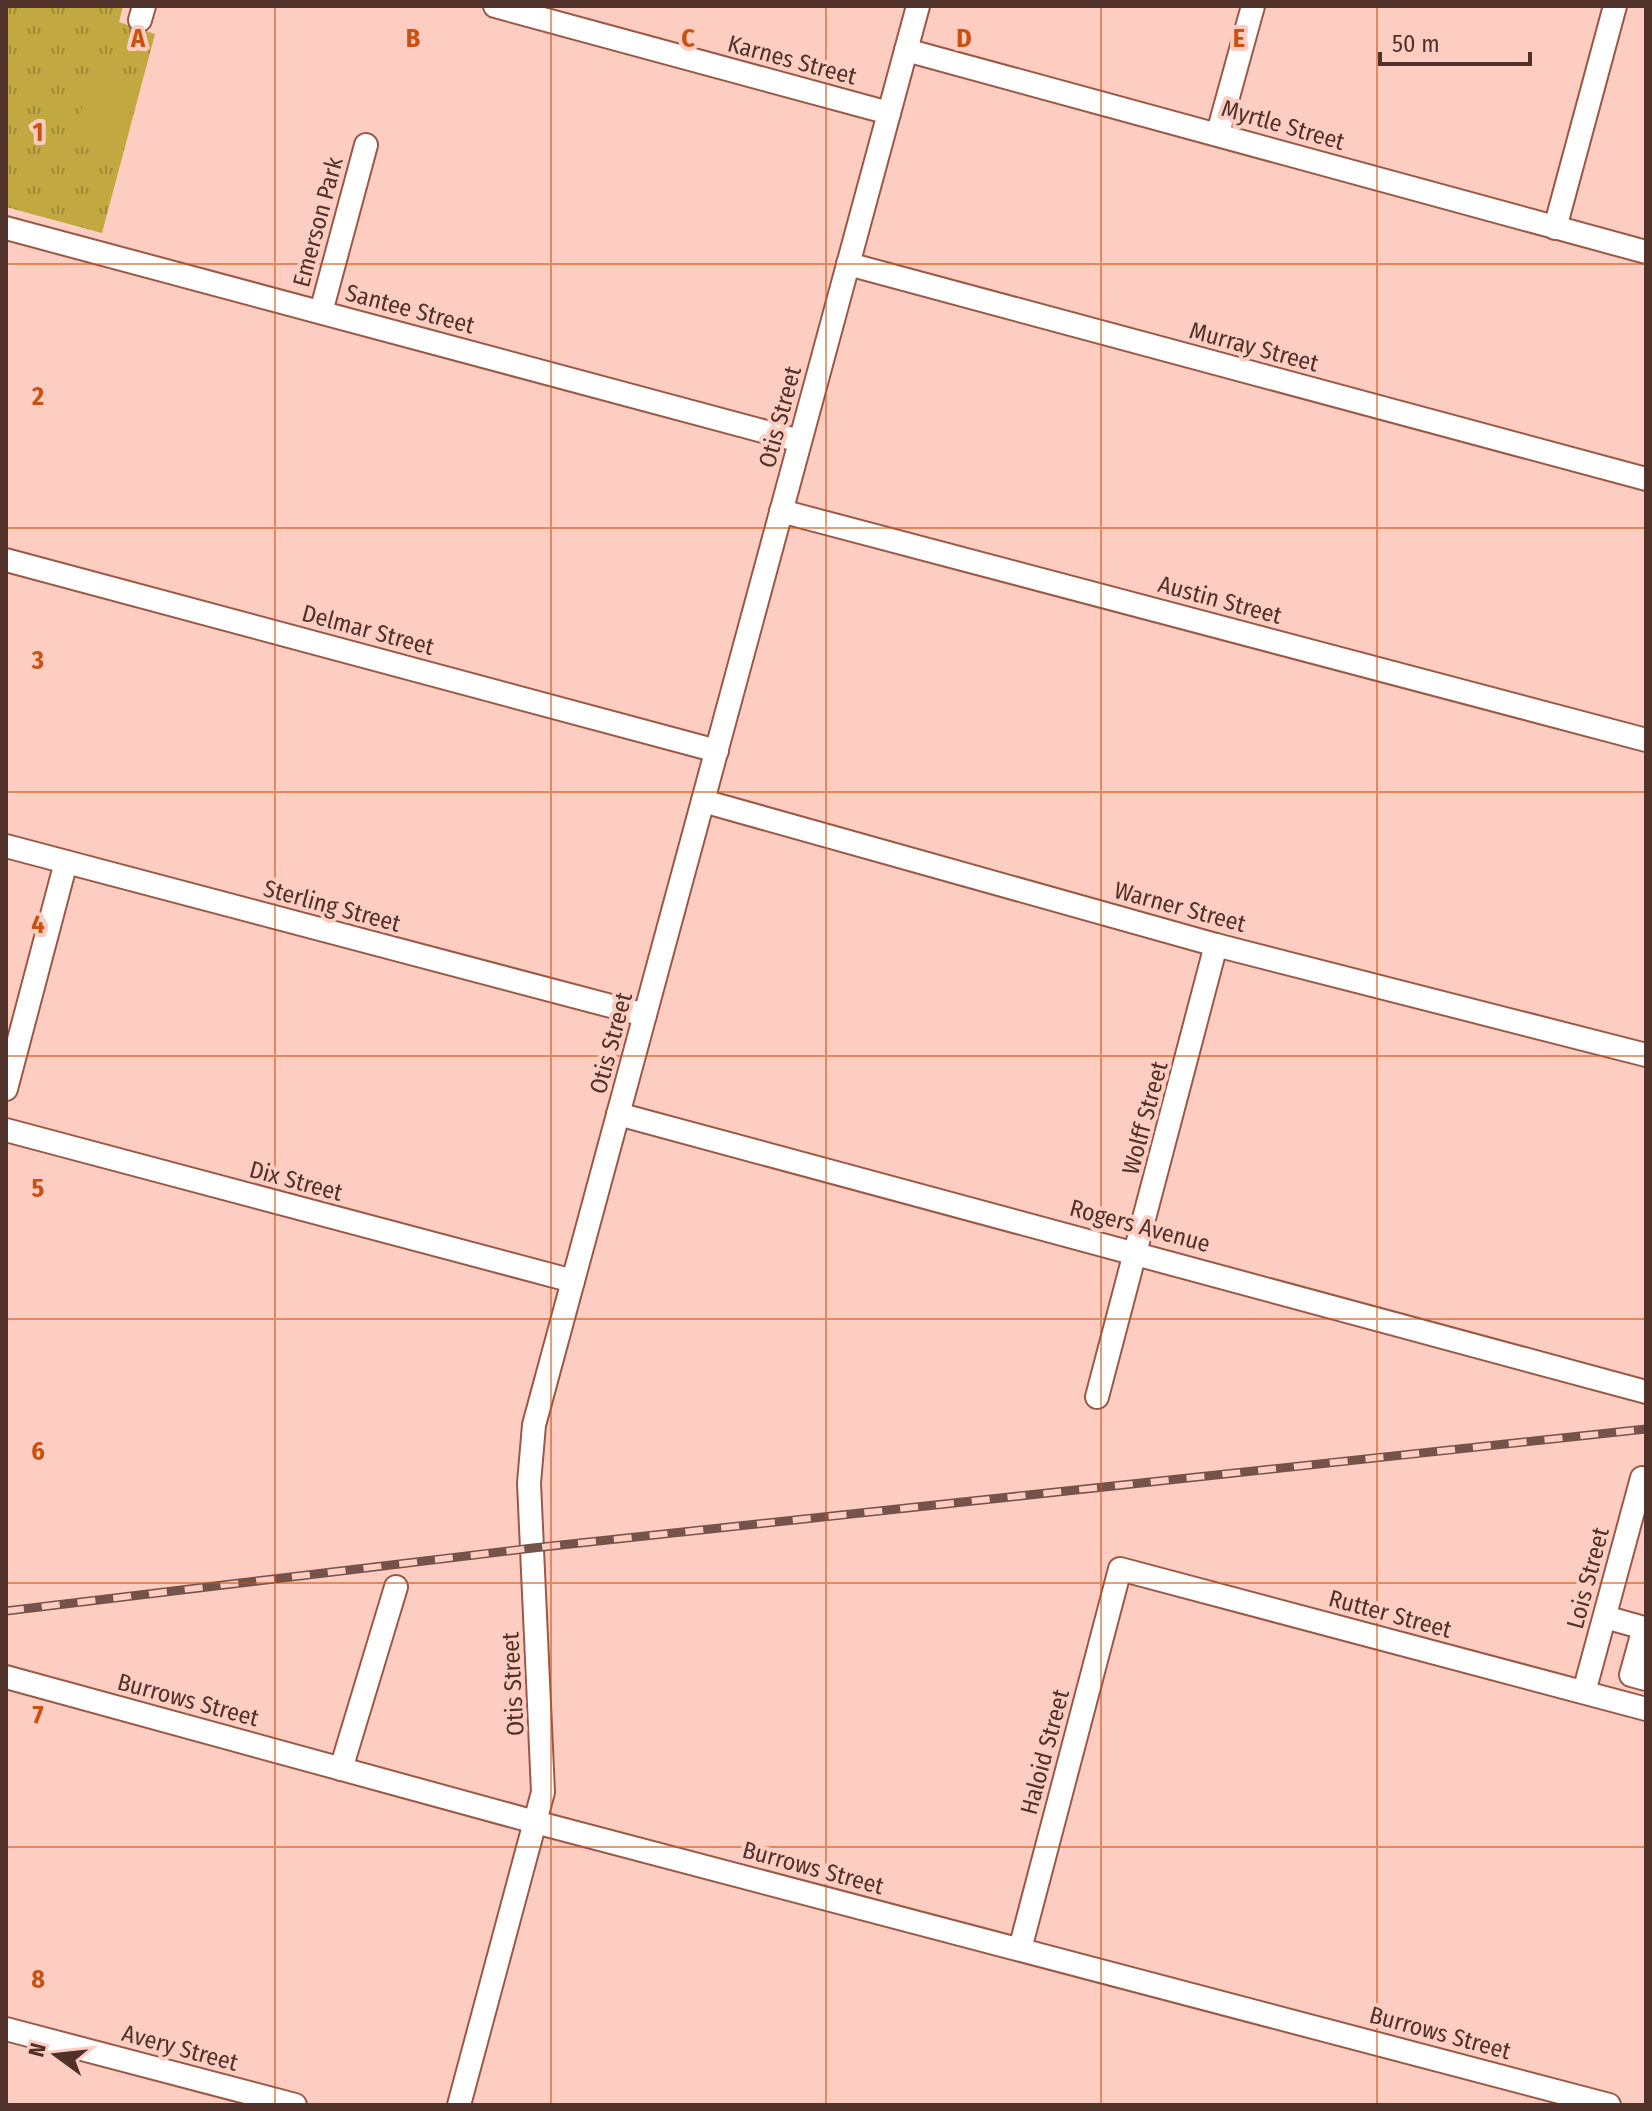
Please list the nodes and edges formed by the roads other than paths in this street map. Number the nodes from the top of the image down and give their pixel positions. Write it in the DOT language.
graph roads {
  1 [pos="495,6"];
  2 [pos="918,6"];
  3 [pos="1253,6"];
  4 [pos="1615,6"];
  5 [pos="906,50"];
  6 [pos="889,113"];
  7 [pos="1218,133"];
  8 [pos="366,145"];
  9 [pos="6,228"];
  10 [pos="1555,228"];
  11 [pos="1646,252"];
  12 [pos="848,264"];
  13 [pos="321,312"];
  14 [pos="800,441"];
  15 [pos="1646,479"];
  16 [pos="781,511"];
  17 [pos="6,560"];
  18 [pos="1646,740"];
  19 [pos="717,751"];
  20 [pos="703,801"];
  21 [pos="6,846"];
  22 [pos="66,862"];
  23 [pos="1216,945"];
  24 [pos="645,1015"];
  25 [pos="1646,1055"];
  26 [pos="6,1089"];
  27 [pos="618,1114"];
  28 [pos="6,1130"];
  29 [pos="1137,1252"];
  30 [pos="573,1281"];
  31 [pos="1646,1392"];
  32 [pos="1097,1397"];
  33 [pos="1642,1478"];
  34 [pos="1120,1569"];
  35 [pos="396,1587"];
  36 [pos="1605,1617"];
  37 [pos="6,1677"];
  38 [pos="1646,1679"];
  39 [pos="1584,1692"];
  40 [pos="1646,1709"];
  41 [pos="341,1769"];
  42 [pos="535,1822"];
  43 [pos="1020,1949"];
  44 [pos="6,2029"];
  45 [pos="295,2105"];
  46 [pos="459,2105"];
  47 [pos="1609,2105"];
  1 -- 6 [label="street, Karnes Street"];
  2 -- 5 [label="street, Otis Street"];
  3 -- 7 [label="street"];
  4 -- 10 [label="street"];
  5 -- 6 [label="street, Otis Street"];
  5 -- 7 [label="street, Myrtle Street"];
  6 -- 12 [label="street, Otis Street"];
  7 -- 10 [label="street, Myrtle Street"];
  8 -- 13 [label="street, Emerson Park"];
  9 -- 13 [label="street, Santee Street"];
  10 -- 11 [label="street, Myrtle Street"];
  12 -- 14 [label="street, Otis Street"];
  12 -- 15 [label="street, Murray Street"];
  13 -- 14 [label="street, Santee Street"];
  14 -- 16 [label="street, Otis Street"];
  16 -- 18 [label="street, Austin Street"];
  16 -- 19 [label="street, Otis Street"];
  17 -- 19 [label="street, Delmar Street"];
  19 -- 20 [label="street, Otis Street"];
  20 -- 23 [label="street, Warner Street"];
  20 -- 24 [label="street, Otis Street"];
  21 -- 22 [label="street, Sterling Street"];
  22 -- 24 [label="street, Sterling Street"];
  22 -- 26 [label="street"];
  23 -- 25 [label="street, Warner Street"];
  23 -- 29 [label="street, Wolff Street"];
  24 -- 27 [label="street, Otis Street"];
  27 -- 29 [label="street, Rogers Avenue"];
  27 -- 30 [label="street, Otis Street"];
  28 -- 30 [label="street, Dix Street"];
  29 -- 31 [label="street, Rogers Avenue"];
  29 -- 32 [label="street, Wolff Street"];
  30 -- 42 [label="street, Otis Street"];
  33 -- 36 [label="street, Lois Street"];
  34 -- 39 [label="street, Rutter Street"];
  34 -- 43 [label="street, Haloid Street"];
  35 -- 41 [label="street"];
  36 -- 38 [label="street"];
  36 -- 39 [label="street, Lois Street"];
  37 -- 41 [label="street, Burrows Street"];
  39 -- 40 [label="street, Rutter Street"];
  41 -- 42 [label="street, Burrows Street"];
  42 -- 43 [label="street, Burrows Street"];
  42 -- 46 [label="street, Otis Street"];
  43 -- 47 [label="street, Burrows Street"];
  44 -- 45 [label="street, Avery Street"];
}
